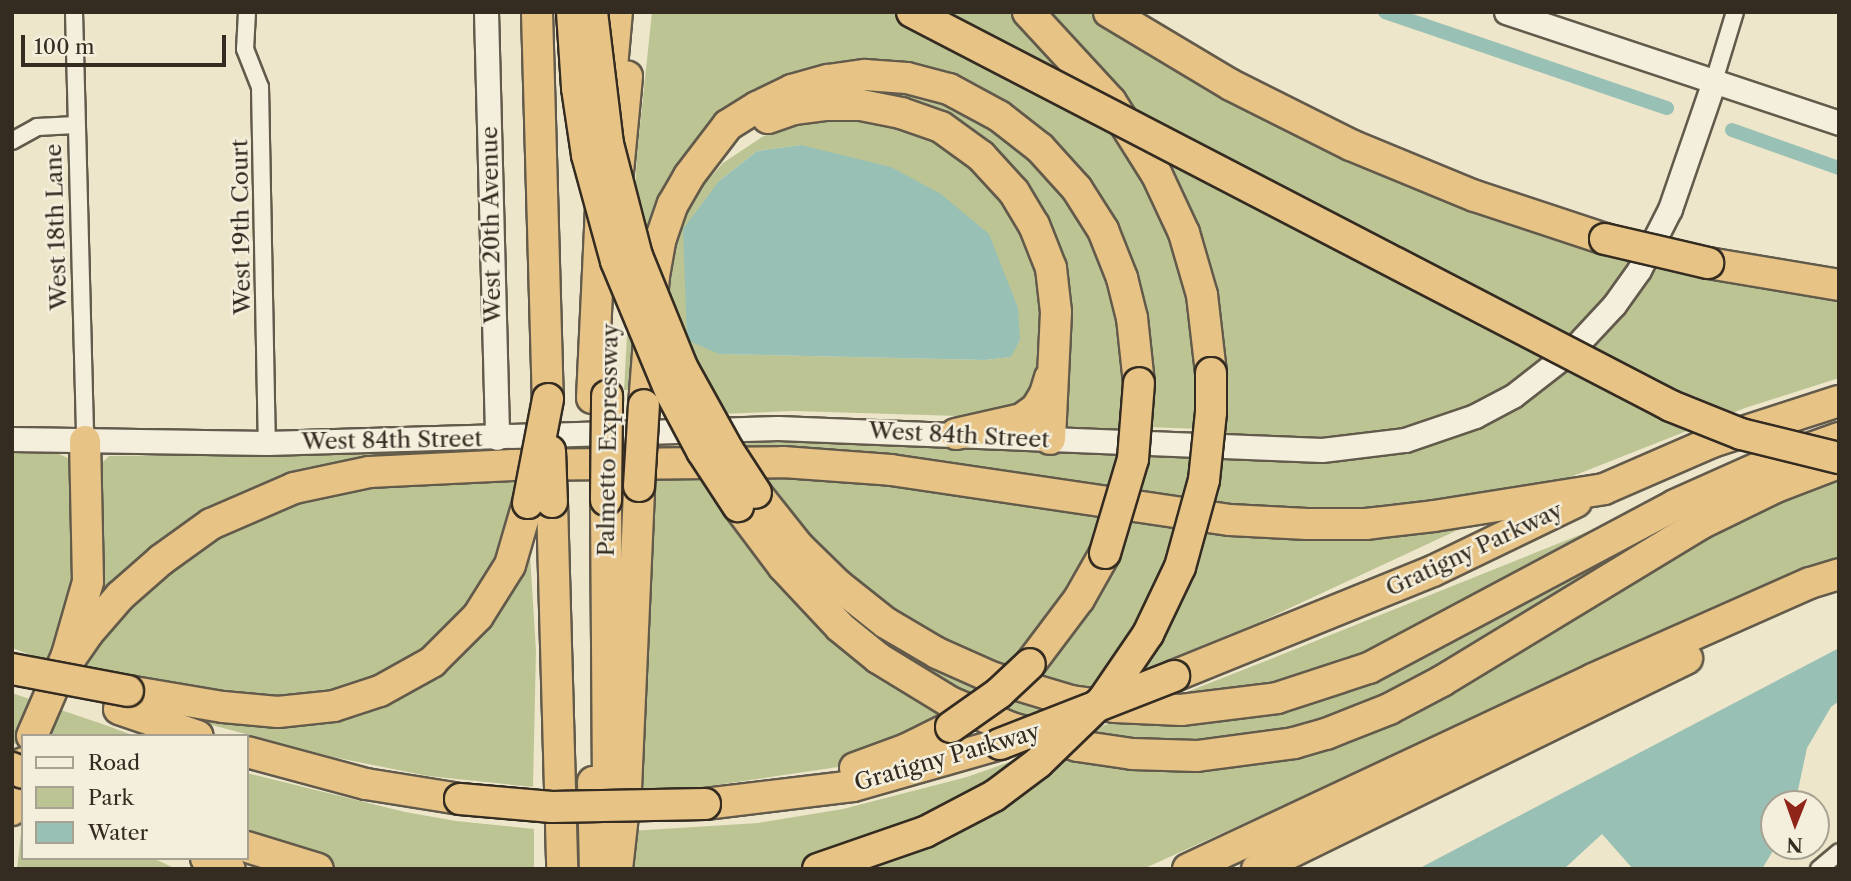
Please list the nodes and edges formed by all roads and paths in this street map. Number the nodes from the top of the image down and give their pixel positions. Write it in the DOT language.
graph roads {
  1 [pos="74,12"];
  2 [pos="247,12"];
  3 [pos="486,12"];
  4 [pos="537,12"];
  5 [pos="572,12"];
  6 [pos="592,12"];
  7 [pos="617,12"];
  8 [pos="633,12"];
  9 [pos="912,12"];
  10 [pos="1028,12"];
  11 [pos="1109,12"];
  12 [pos="1506,12"];
  13 [pos="1735,12"];
  14 [pos="1714,81"];
  15 [pos="1839,123"];
  16 [pos="76,125"];
  17 [pos="12,141"];
  18 [pos="689,176"];
  19 [pos="1839,285"];
  20 [pos="1054,364"];
  21 [pos="600,397"];
  22 [pos="1839,401"];
  23 [pos="956,434"];
  24 [pos="497,438"];
  25 [pos="1839,438"];
  26 [pos="12,439"];
  27 [pos="1050,439"];
  28 [pos="85,441"];
  29 [pos="267,443"];
  30 [pos="1839,460"];
  31 [pos="1604,488"];
  32 [pos="747,499"];
  33 [pos="598,500"];
  34 [pos="540,502"];
  35 [pos="1839,574"];
  36 [pos="1839,586"];
  37 [pos="12,670"];
  38 [pos="61,672"];
  39 [pos="124,700"];
  40 [pos="33,734"];
  41 [pos="194,734"];
  42 [pos="248,752"];
  43 [pos="21,772"];
  44 [pos="781,797"];
  45 [pos="12,810"];
  46 [pos="248,847"];
  47 [pos="1839,852"];
  48 [pos="210,860"];
  49 [pos="562,866"];
  50 [pos="230,869"];
  51 [pos="318,869"];
  52 [pos="595,869"];
  53 [pos="610,869"];
  54 [pos="617,869"];
  55 [pos="818,869"];
  56 [pos="1188,869"];
  57 [pos="1257,869"];
  58 [pos="1819,869"];
  1 -- 16 [label="street, West 18th Lane"];
  2 -- 29 [label="street, West 19th Court"];
  3 -- 24 [label="street, West 20th Avenue"];
  4 -- 34 [label="highway, bridge"];
  5 -- 32 [label="highway, bridge"];
  6 -- 32 [label="highway, bridge"];
  7 -- 21 [label="highway"];
  8 -- 21 [label="highway, Palmetto Expressway"];
  9 -- 30 [label="highway, bridge"];
  10 -- 55 [label="highway, bridge"];
  11 -- 19 [label="highway, bridge"];
  12 -- 14 [label="street"];
  13 -- 14 [label="street"];
  14 -- 15 [label="street"];
  14 -- 27 [label="street, West 84th Street"];
  16 -- 17 [label="street"];
  16 -- 28 [label="street, West 18th Lane"];
  18 -- 20 [label="highway"];
  18 -- 44 [label="highway, bridge"];
  18 -- 54 [label="highway, bridge"];
  20 -- 23 [label="highway"];
  20 -- 27 [label="highway"];
  21 -- 33 [label="highway, Palmetto Expressway, bridge"];
  22 -- 31 [label="highway"];
  23 -- 24 [label="street, West 84th Street"];
  23 -- 27 [label="street, West 84th Street"];
  24 -- 29 [label="street, West 84th Street"];
  25 -- 32 [label="highway"];
  26 -- 28 [label="street, West 84th Street"];
  28 -- 29 [label="street, West 84th Street"];
  28 -- 38 [label="highway"];
  30 -- 32 [label="highway"];
  31 -- 38 [label="highway"];
  31 -- 44 [label="highway, Gratigny Parkway, bridge"];
  33 -- 52 [label="highway"];
  33 -- 53 [label="highway, Palmetto Expressway"];
  34 -- 39 [label="highway"];
  34 -- 49 [label="highway"];
  35 -- 56 [label="highway"];
  36 -- 57 [label="highway"];
  37 -- 39 [label="highway, bridge"];
  38 -- 40 [label="highway"];
  39 -- 41 [label="highway"];
  42 -- 44 [label="highway, Gratigny Parkway, bridge"];
  43 -- 45 [label="highway"];
  46 -- 51 [label="highway"];
  47 -- 58 [label="street"];
  48 -- 50 [label="highway"];
}
